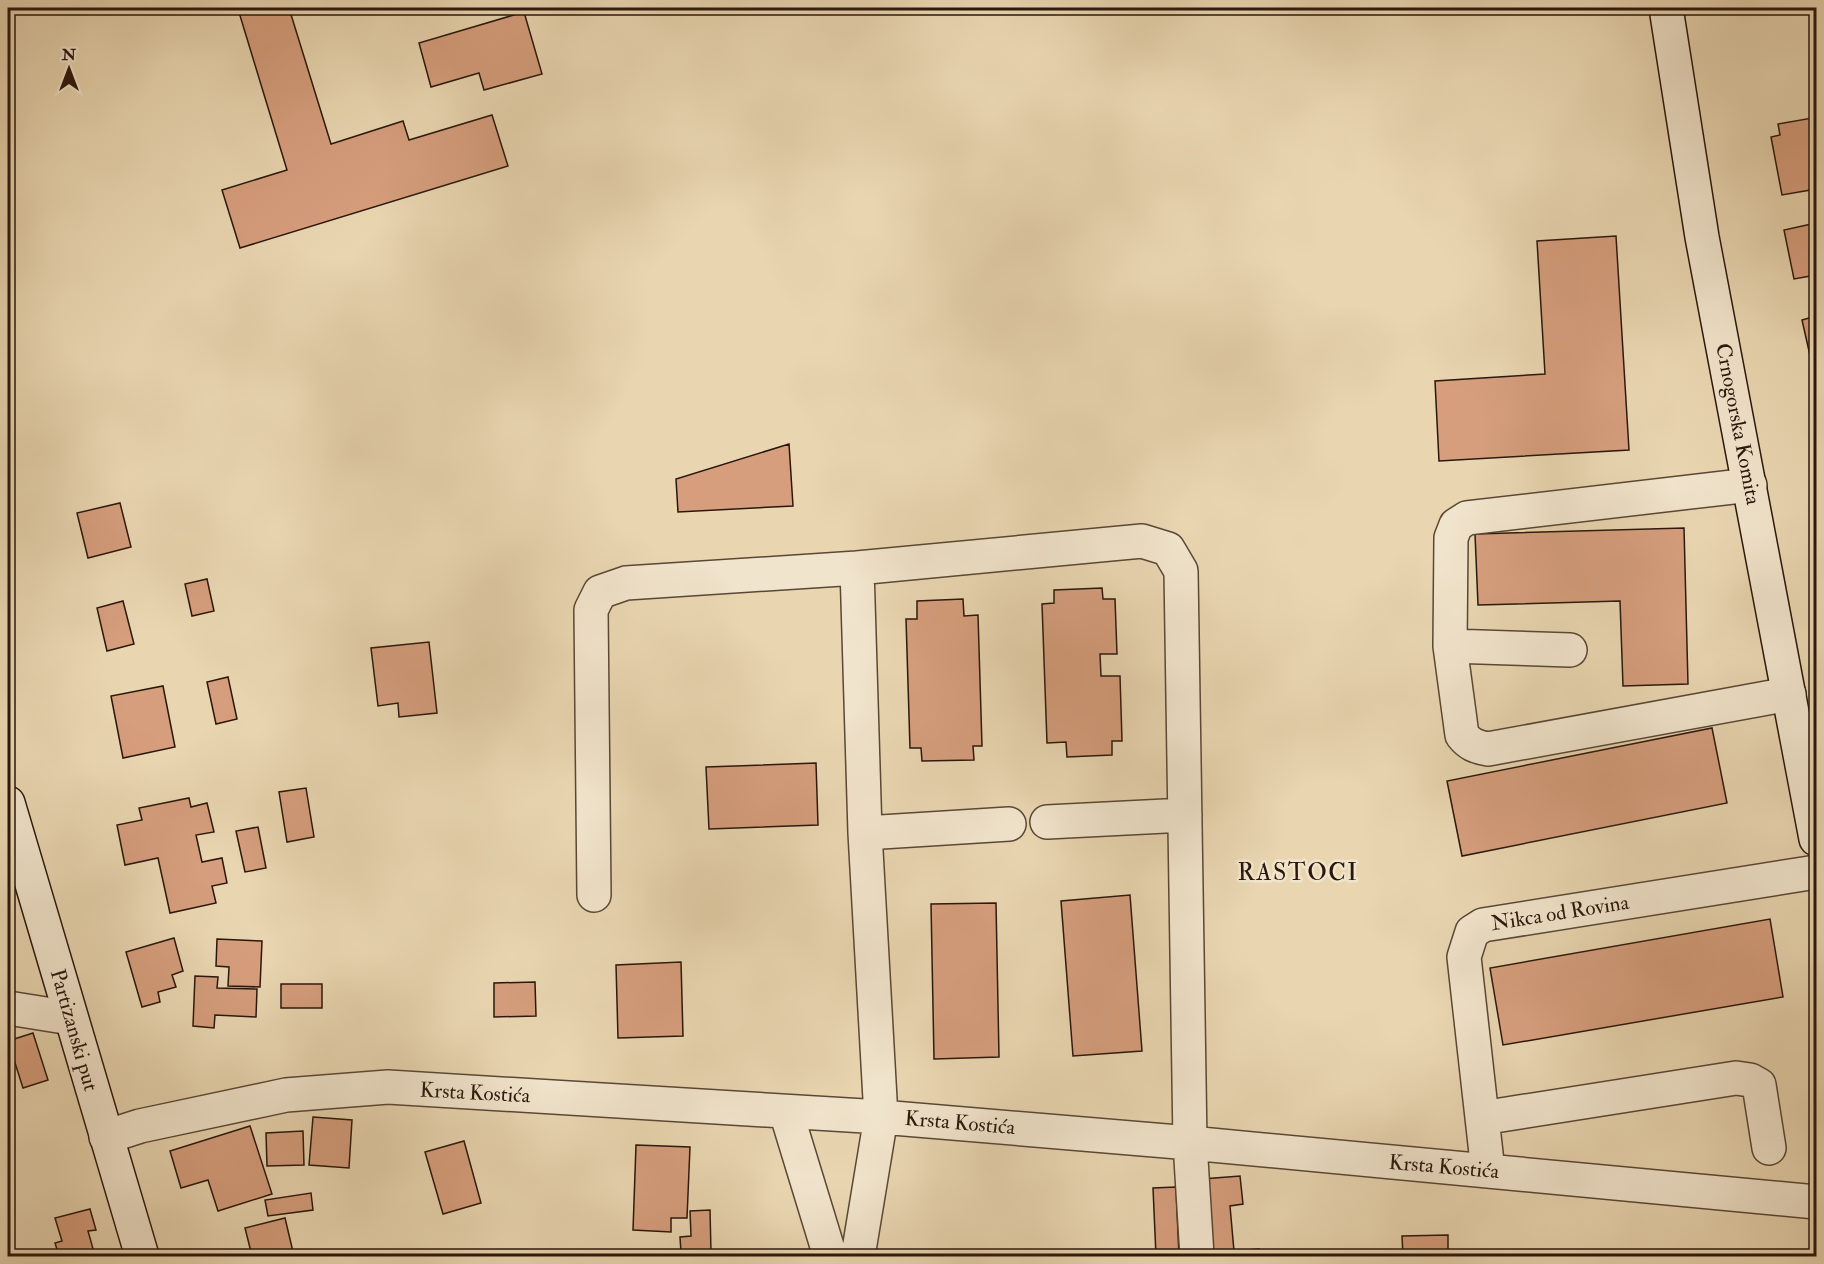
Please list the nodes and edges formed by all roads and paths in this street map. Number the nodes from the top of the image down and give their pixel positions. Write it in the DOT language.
graph roads {
  1 [pos="1666,8"];
  2 [pos="1750,485"];
  3 [pos="857,568"];
  4 [pos="1450,646"];
  5 [pos="1570,650"];
  6 [pos="1789,694"];
  7 [pos="8,803"];
  8 [pos="1185,815"];
  9 [pos="1047,822"];
  10 [pos="1009,824"];
  11 [pos="865,833"];
  12 [pos="1816,839"];
  13 [pos="1816,872"];
  14 [pos="594,895"];
  15 [pos="8,1008"];
  16 [pos="71,1018"];
  17 [pos="786,1112"];
  18 [pos="881,1117"];
  19 [pos="1482,1118"];
  20 [pos="106,1137"];
  21 [pos="1190,1143"];
  22 [pos="1769,1148"];
  23 [pos="1488,1171"];
  24 [pos="1816,1202"];
  25 [pos="142,1257"];
  26 [pos="830,1257"];
  27 [pos="858,1257"];
  28 [pos="1197,1257"];
  1 -- 2 [label="street, Crnogorska Komita"];
  2 -- 4 [label="street"];
  2 -- 6 [label="street, Crnogorska Komita"];
  3 -- 8 [label="street"];
  3 -- 11 [label="street"];
  3 -- 14 [label="street"];
  4 -- 5 [label="street"];
  4 -- 6 [label="street"];
  6 -- 12 [label="street, Crnogorska Komita"];
  7 -- 16 [label="street, Partizanski put"];
  8 -- 9 [label="street"];
  8 -- 21 [label="street"];
  10 -- 11 [label="street"];
  11 -- 18 [label="street"];
  13 -- 19 [label="street, Nikca od Rovina"];
  15 -- 16 [label="street"];
  16 -- 20 [label="street, Partizanski put"];
  17 -- 18 [label="street, Krsta Kostića"];
  17 -- 20 [label="street, Krsta Kostića"];
  17 -- 26 [label="street"];
  18 -- 21 [label="street, Krsta Kostića"];
  18 -- 27 [label="street"];
  19 -- 22 [label="street"];
  19 -- 23 [label="street, Nikca od Rovina"];
  20 -- 25 [label="street, Partizanski put"];
  21 -- 23 [label="street, Krsta Kostića"];
  21 -- 28 [label="street"];
  23 -- 24 [label="street, Krsta Kostića"];
}
